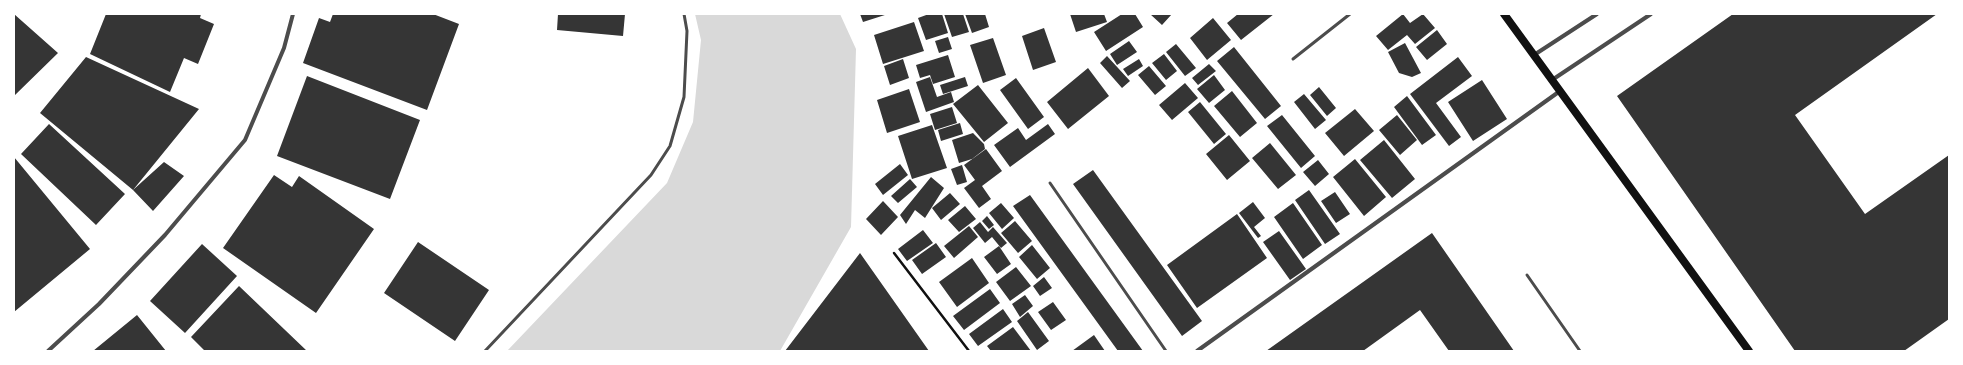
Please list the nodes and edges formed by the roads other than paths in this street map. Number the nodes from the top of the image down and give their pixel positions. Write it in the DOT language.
graph roads {
  1 [pos="293,14"];
  2 [pos="684,14"];
  3 [pos="1350,14"];
  4 [pos="1504,14"];
  5 [pos="1597,14"];
  6 [pos="1651,14"];
  7 [pos="1534,55"];
  8 [pos="1293,59"];
  9 [pos="1552,80"];
  10 [pos="1560,91"];
  11 [pos="1050,183"];
  12 [pos="1527,275"];
  13 [pos="48,351"];
  14 [pos="485,351"];
  15 [pos="1166,351"];
  16 [pos="1197,351"];
  17 [pos="1580,351"];
  18 [pos="1749,351"];
  1 -- 13 [label="street"];
  2 -- 14 [label="lane"];
  3 -- 8 [label="lane"];
  4 -- 7 [label="main road"];
  5 -- 7 [label="street"];
  6 -- 9 [label="street"];
  7 -- 9 [label="main road"];
  9 -- 10 [label="main road"];
  10 -- 16 [label="street"];
  10 -- 18 [label="main road"];
  11 -- 15 [label="lane"];
  12 -- 17 [label="lane"];
}
